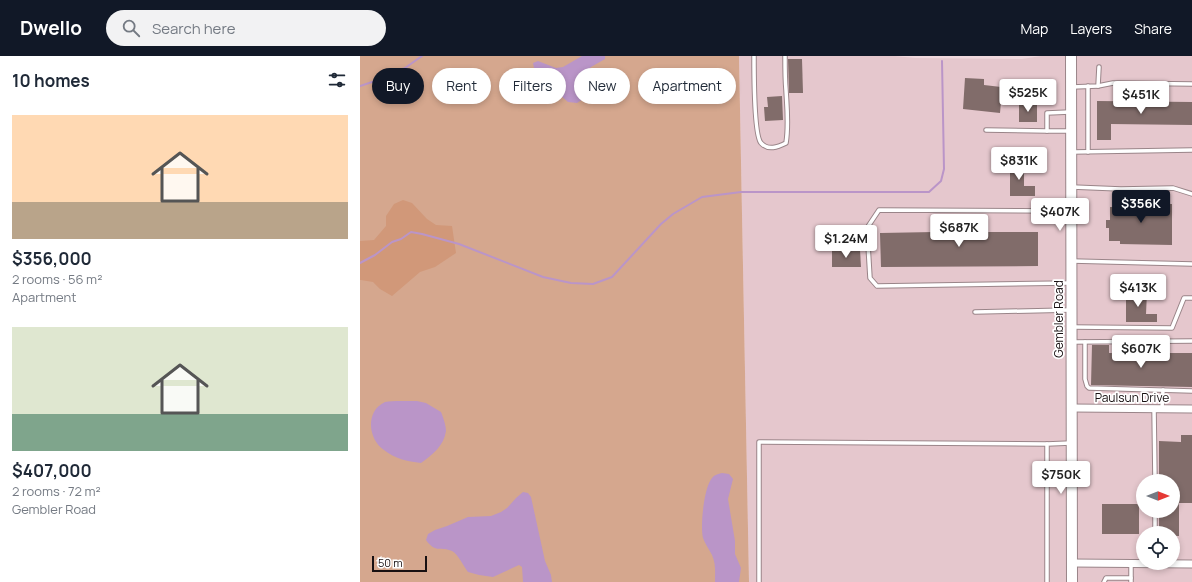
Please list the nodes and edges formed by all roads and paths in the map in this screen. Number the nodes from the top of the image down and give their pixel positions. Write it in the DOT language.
graph roads {
  1 [pos="754,56"];
  2 [pos="785,56"];
  3 [pos="1071,56"];
  4 [pos="1098,67"];
  5 [pos="1192,84"];
  6 [pos="1088,86"];
  7 [pos="1098,86"];
  8 [pos="1071,87"];
  9 [pos="1071,112"];
  10 [pos="986,130"];
  11 [pos="1047,131"];
  12 [pos="1071,131"];
  13 [pos="1192,150"];
  14 [pos="1071,152"];
  15 [pos="1088,152"];
  16 [pos="1071,186"];
  17 [pos="1192,194"];
  18 [pos="1071,211"];
  19 [pos="1071,261"];
  20 [pos="1192,264"];
  21 [pos="1071,283"];
  22 [pos="1192,298"];
  23 [pos="1072,310"];
  24 [pos="975,312"];
  25 [pos="1072,327"];
  26 [pos="1192,341"];
  27 [pos="1072,342"];
  28 [pos="1085,342"];
  29 [pos="1163,390"];
  30 [pos="1192,391"];
  31 [pos="1072,408"];
  32 [pos="1154,408"];
  33 [pos="1162,408"];
  34 [pos="1192,409"];
  35 [pos="1072,443"];
  36 [pos="1047,444"];
  37 [pos="1155,474"];
  38 [pos="1072,563"];
  39 [pos="1131,563"];
  40 [pos="1136,563"];
  41 [pos="1180,564"];
  42 [pos="1192,564"];
  43 [pos="1131,580"];
  44 [pos="759,582"];
  45 [pos="1047,582"];
  46 [pos="1072,582"];
  47 [pos="1104,582"];
  1 -- 2 [label="lane"];
  3 -- 8 [label="main road, Gembler Road"];
  4 -- 7 [label="lane"];
  5 -- 7 [label="lane"];
  6 -- 7 [label="lane"];
  6 -- 8 [label="lane"];
  6 -- 15 [label="lane"];
  8 -- 9 [label="main road, Gembler Road"];
  9 -- 11 [label="lane"];
  9 -- 12 [label="main road, Gembler Road"];
  10 -- 11 [label="lane"];
  11 -- 12 [label="lane"];
  12 -- 14 [label="main road, Gembler Road"];
  13 -- 15 [label="lane"];
  14 -- 15 [label="lane"];
  14 -- 16 [label="main road, Gembler Road"];
  16 -- 17 [label="lane"];
  16 -- 18 [label="main road, Gembler Road"];
  18 -- 19 [label="main road, Gembler Road"];
  18 -- 21 [label="lane"];
  19 -- 20 [label="lane"];
  19 -- 21 [label="main road, Gembler Road"];
  21 -- 23 [label="main road, Gembler Road"];
  22 -- 25 [label="lane"];
  23 -- 24 [label="lane"];
  23 -- 25 [label="main road, Gembler Road"];
  25 -- 27 [label="main road, Gembler Road"];
  26 -- 28 [label="lane"];
  27 -- 28 [label="lane"];
  27 -- 31 [label="main road, Gembler Road"];
  28 -- 29 [label="lane"];
  29 -- 30 [label="lane"];
  29 -- 33 [label="lane"];
  31 -- 32 [label="street, Paulsun Drive"];
  31 -- 35 [label="main road, Gembler Road"];
  32 -- 33 [label="street, Paulsun Drive"];
  32 -- 37 [label="lane"];
  33 -- 34 [label="street, Paulsun Drive"];
  35 -- 36 [label="lane"];
  35 -- 38 [label="main road, Gembler Road"];
  36 -- 44 [label="lane"];
  36 -- 45 [label="lane"];
  38 -- 39 [label="street"];
  38 -- 46 [label="main road, Gembler Road"];
  39 -- 40 [label="street"];
  39 -- 43 [label="lane"];
  41 -- 42 [label="street"];
  43 -- 47 [label="lane"];
}
